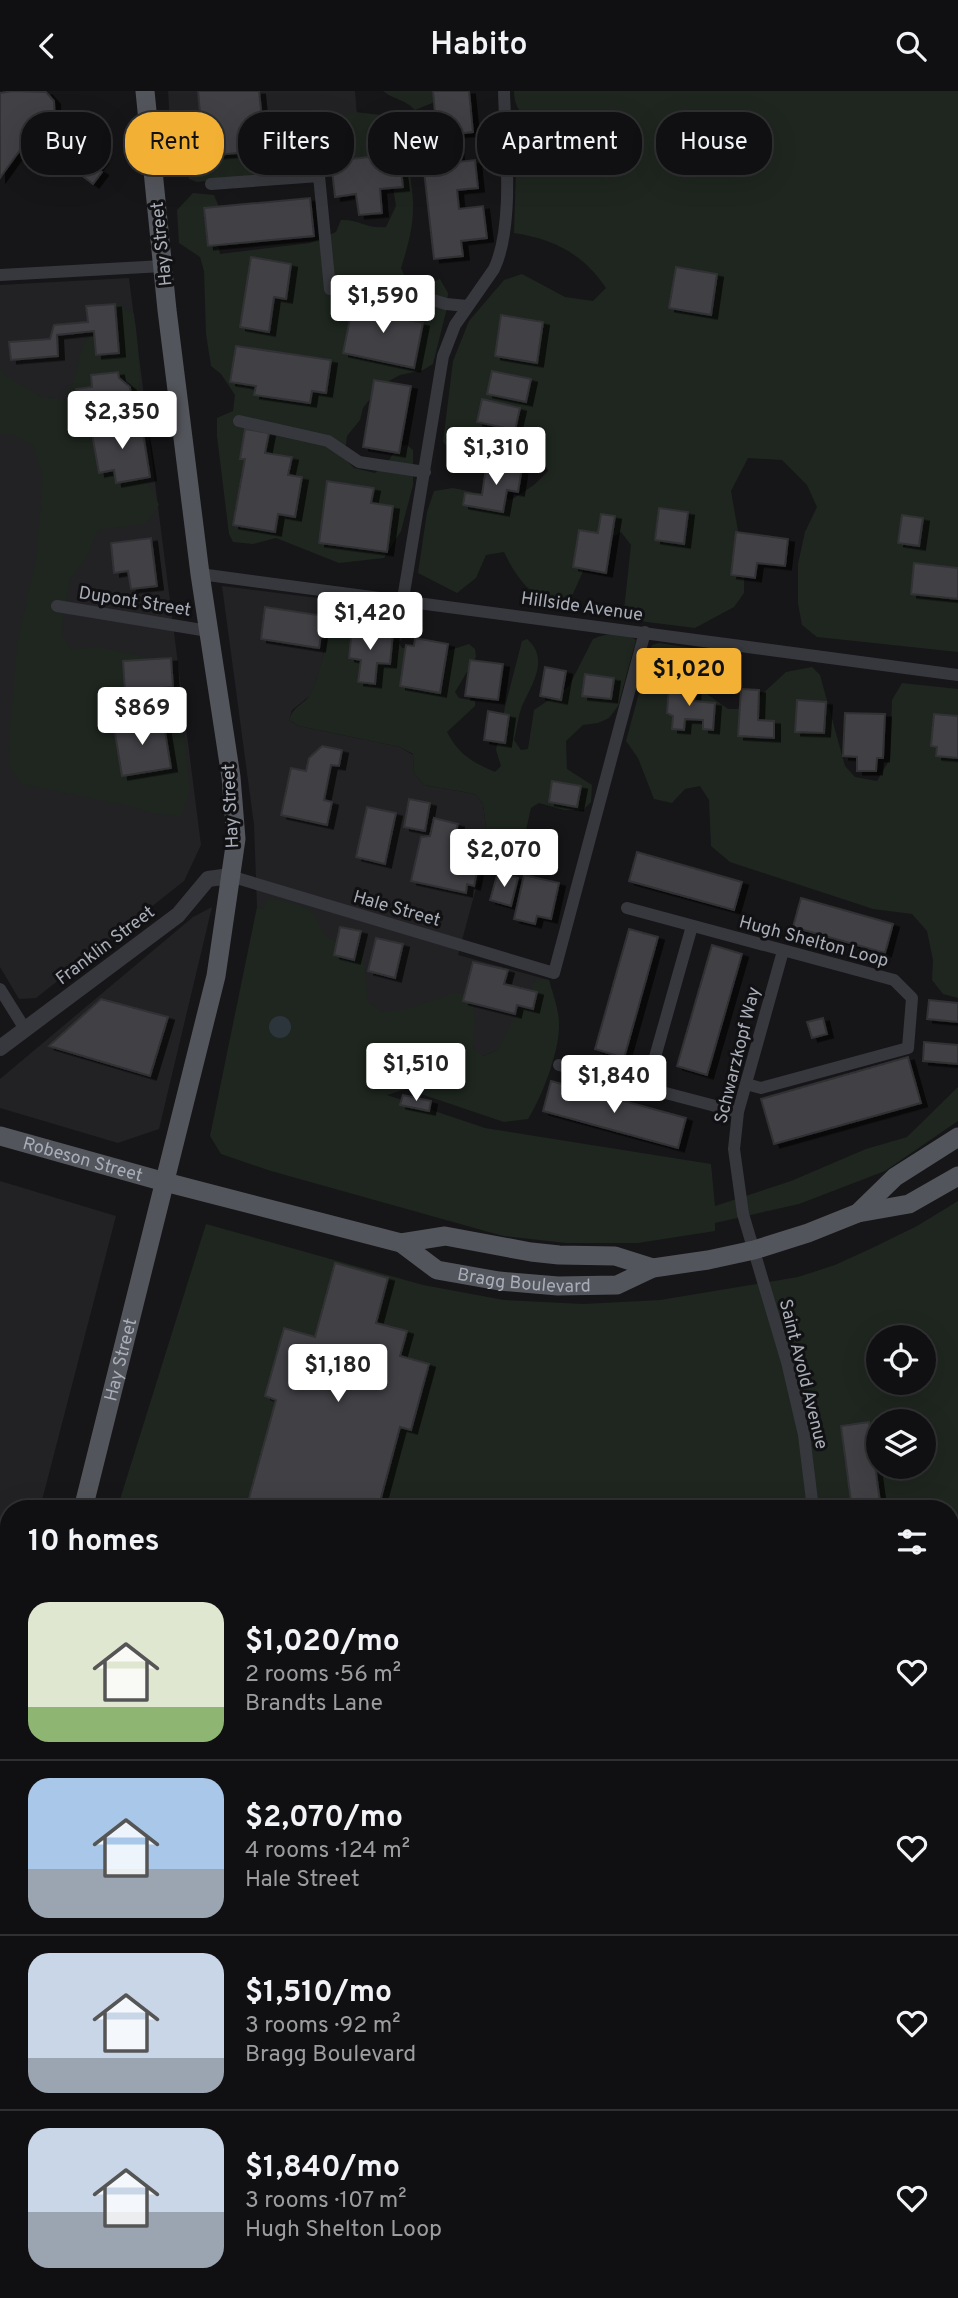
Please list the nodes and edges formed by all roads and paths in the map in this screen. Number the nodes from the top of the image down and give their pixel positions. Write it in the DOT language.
graph roads {
  1 [pos="145,91"];
  2 [pos="504,91"];
  3 [pos="211,184"];
  4 [pos="163,266"];
  5 [pos="0,275"];
  6 [pos="467,306"];
  7 [pos="239,421"];
  8 [pos="425,472"];
  9 [pos="200,573"];
  10 [pos="403,599"];
  11 [pos="57,606"];
  12 [pos="208,631"];
  13 [pos="645,632"];
  14 [pos="958,675"];
  15 [pos="230,876"];
  16 [pos="627,908"];
  17 [pos="692,926"];
  18 [pos="783,951"];
  19 [pos="0,989"];
  20 [pos="25,1030"];
  21 [pos="0,1048"];
  22 [pos="559,1066"];
  23 [pos="746,1084"];
  24 [pos="646,1089"];
  25 [pos="738,1112"];
  26 [pos="0,1136"];
  27 [pos="958,1137"];
  28 [pos="958,1176"];
  29 [pos="165,1182"];
  30 [pos="858,1213"];
  31 [pos="401,1243"];
  32 [pos="754,1250"];
  33 [pos="653,1268"];
  34 [pos="85,1500"];
  35 [pos="812,1500"];
  1 -- 4 [label="main road, Hay Street"];
  2 -- 6 [label="street"];
  3 -- 6 [label="street"];
  4 -- 5 [label="street"];
  4 -- 9 [label="main road, Hay Street"];
  6 -- 8 [label="street"];
  7 -- 8 [label="street"];
  8 -- 10 [label="street"];
  9 -- 10 [label="street, Hillside Avenue"];
  9 -- 12 [label="main road, Hay Street"];
  10 -- 13 [label="street, Hillside Avenue"];
  11 -- 12 [label="street, Dupont Street"];
  12 -- 15 [label="main road, Hay Street"];
  13 -- 14 [label="street, Hillside Avenue"];
  13 -- 15 [label="street, Hale Street"];
  15 -- 20 [label="street, Franklin Street"];
  15 -- 29 [label="main road, Hay Street"];
  16 -- 17 [label="street, Hugh Shelton Loop"];
  17 -- 18 [label="street, Hugh Shelton Loop"];
  17 -- 24 [label="street"];
  18 -- 23 [label="street, Schwarzkopf Way"];
  18 -- 23 [label="street, Hugh Shelton Loop"];
  19 -- 20 [label="street"];
  20 -- 21 [label="street, Franklin Street"];
  22 -- 24 [label="street"];
  23 -- 25 [label="street, Schwarzkopf Way"];
  24 -- 25 [label="street"];
  25 -- 32 [label="street, Schwarzkopf Way"];
  26 -- 29 [label="main road, Robeson Street"];
  27 -- 30 [label="main road, Bragg Boulevard"];
  28 -- 30 [label="main road, Bragg Boulevard"];
  29 -- 31 [label="main road, Bragg Boulevard"];
  29 -- 34 [label="main road, Hay Street"];
  30 -- 32 [label="main road, Bragg Boulevard"];
  31 -- 33 [label="main road, Bragg Boulevard"];
  31 -- 33 [label="main road, Bragg Boulevard"];
  32 -- 33 [label="main road, Bragg Boulevard"];
  32 -- 35 [label="street, Saint Avold Avenue"];
}
